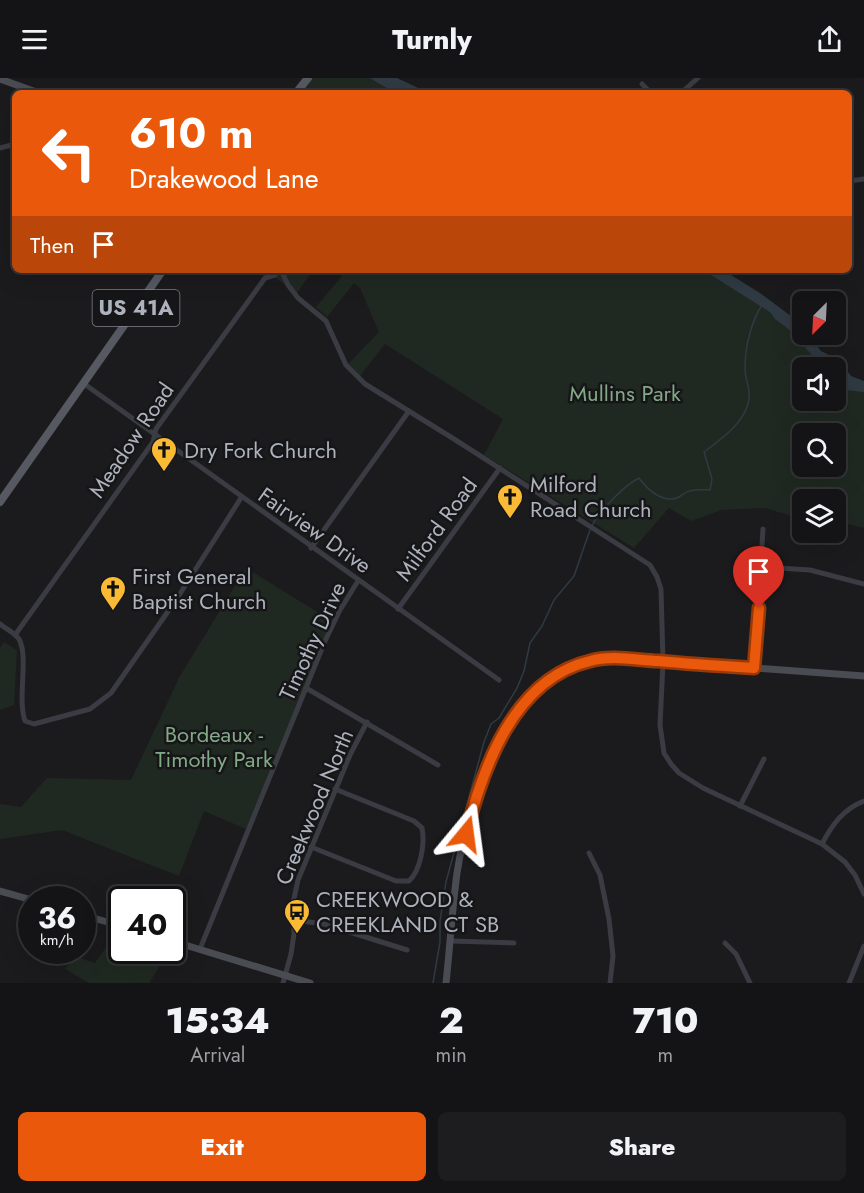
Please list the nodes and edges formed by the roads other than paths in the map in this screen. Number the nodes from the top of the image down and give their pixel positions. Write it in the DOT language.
graph roads {
  1 [pos="308,78"];
  2 [pos="698,78"];
  3 [pos="0,79"];
  4 [pos="642,84"];
  5 [pos="31,90"];
  6 [pos="298,90"];
  7 [pos="648,90"];
  8 [pos="684,90"];
  9 [pos="161,273"];
  10 [pos="277,273"];
  11 [pos="282,273"];
  12 [pos="83,383"];
  13 [pos="409,411"];
  14 [pos="155,434"];
  15 [pos="500,468"];
  16 [pos="242,498"];
  17 [pos="0,502"];
  18 [pos="763,529"];
  19 [pos="311,548"];
  20 [pos="762,567"];
  21 [pos="358,580"];
  22 [pos="864,584"];
  23 [pos="398,609"];
  24 [pos="0,624"];
  25 [pos="15,635"];
  26 [pos="663,662"];
  27 [pos="754,668"];
  28 [pos="864,676"];
  29 [pos="499,680"];
  30 [pos="306,688"];
  31 [pos="367,722"];
  32 [pos="764,759"];
  33 [pos="438,765"];
  34 [pos="335,789"];
  35 [pos="864,801"];
  36 [pos="741,806"];
  37 [pos="822,844"];
  38 [pos="311,847"];
  39 [pos="589,853"];
  40 [pos="0,891"];
  41 [pos="864,894"];
  42 [pos="18,896"];
  43 [pos="294,920"];
  44 [pos="451,941"];
  45 [pos="514,943"];
  46 [pos="725,943"];
  47 [pos="186,945"];
  48 [pos="864,946"];
  49 [pos="200,949"];
  50 [pos="407,950"];
  51 [pos="285,975"];
  52 [pos="283,983"];
  53 [pos="310,983"];
  54 [pos="446,983"];
  55 [pos="610,983"];
  56 [pos="750,983"];
  57 [pos="849,983"];
  1 -- 6 [label="main road"];
  2 -- 8 [label="street"];
  3 -- 5 [label="street"];
  4 -- 7 [label="street"];
  9 -- 12 [label="main road, US 41A"];
  10 -- 14 [label="street, Meadow Road"];
  11 -- 13 [label="street"];
  12 -- 14 [label="street, Fairview Drive"];
  12 -- 17 [label="main road, US 41A"];
  13 -- 15 [label="street"];
  13 -- 19 [label="street"];
  14 -- 16 [label="street, Fairview Drive"];
  14 -- 25 [label="street, Meadow Road"];
  15 -- 23 [label="street, Milford Road"];
  15 -- 26 [label="street"];
  16 -- 19 [label="street, Fairview Drive"];
  16 -- 25 [label="street"];
  18 -- 20 [label="street"];
  19 -- 21 [label="street, Fairview Drive"];
  20 -- 22 [label="street"];
  20 -- 27 [label="street"];
  21 -- 23 [label="street, Fairview Drive"];
  21 -- 30 [label="street, Timothy Drive"];
  23 -- 29 [label="street, Fairview Drive"];
  24 -- 25 [label="street"];
  26 -- 27 [label="street"];
  26 -- 36 [label="street"];
  26 -- 44 [label="street"];
  27 -- 28 [label="street"];
  30 -- 31 [label="street"];
  30 -- 49 [label="street, Timothy Drive"];
  31 -- 33 [label="street"];
  31 -- 34 [label="street, Creekwood North"];
  32 -- 36 [label="street"];
  34 -- 38 [label="street, Creekwood North"];
  34 -- 38 [label="street"];
  35 -- 37 [label="street"];
  36 -- 37 [label="street"];
  37 -- 41 [label="street"];
  38 -- 43 [label="street, Creekwood North"];
  39 -- 55 [label="street"];
  40 -- 42 [label="street"];
  43 -- 50 [label="street"];
  43 -- 51 [label="street, Creekwood North"];
  44 -- 45 [label="street"];
  44 -- 54 [label="street"];
  46 -- 56 [label="street"];
  47 -- 49 [label="street"];
  48 -- 57 [label="street"];
  49 -- 51 [label="street"];
  51 -- 52 [label="street, Creekwood North"];
  51 -- 53 [label="street"];
}
